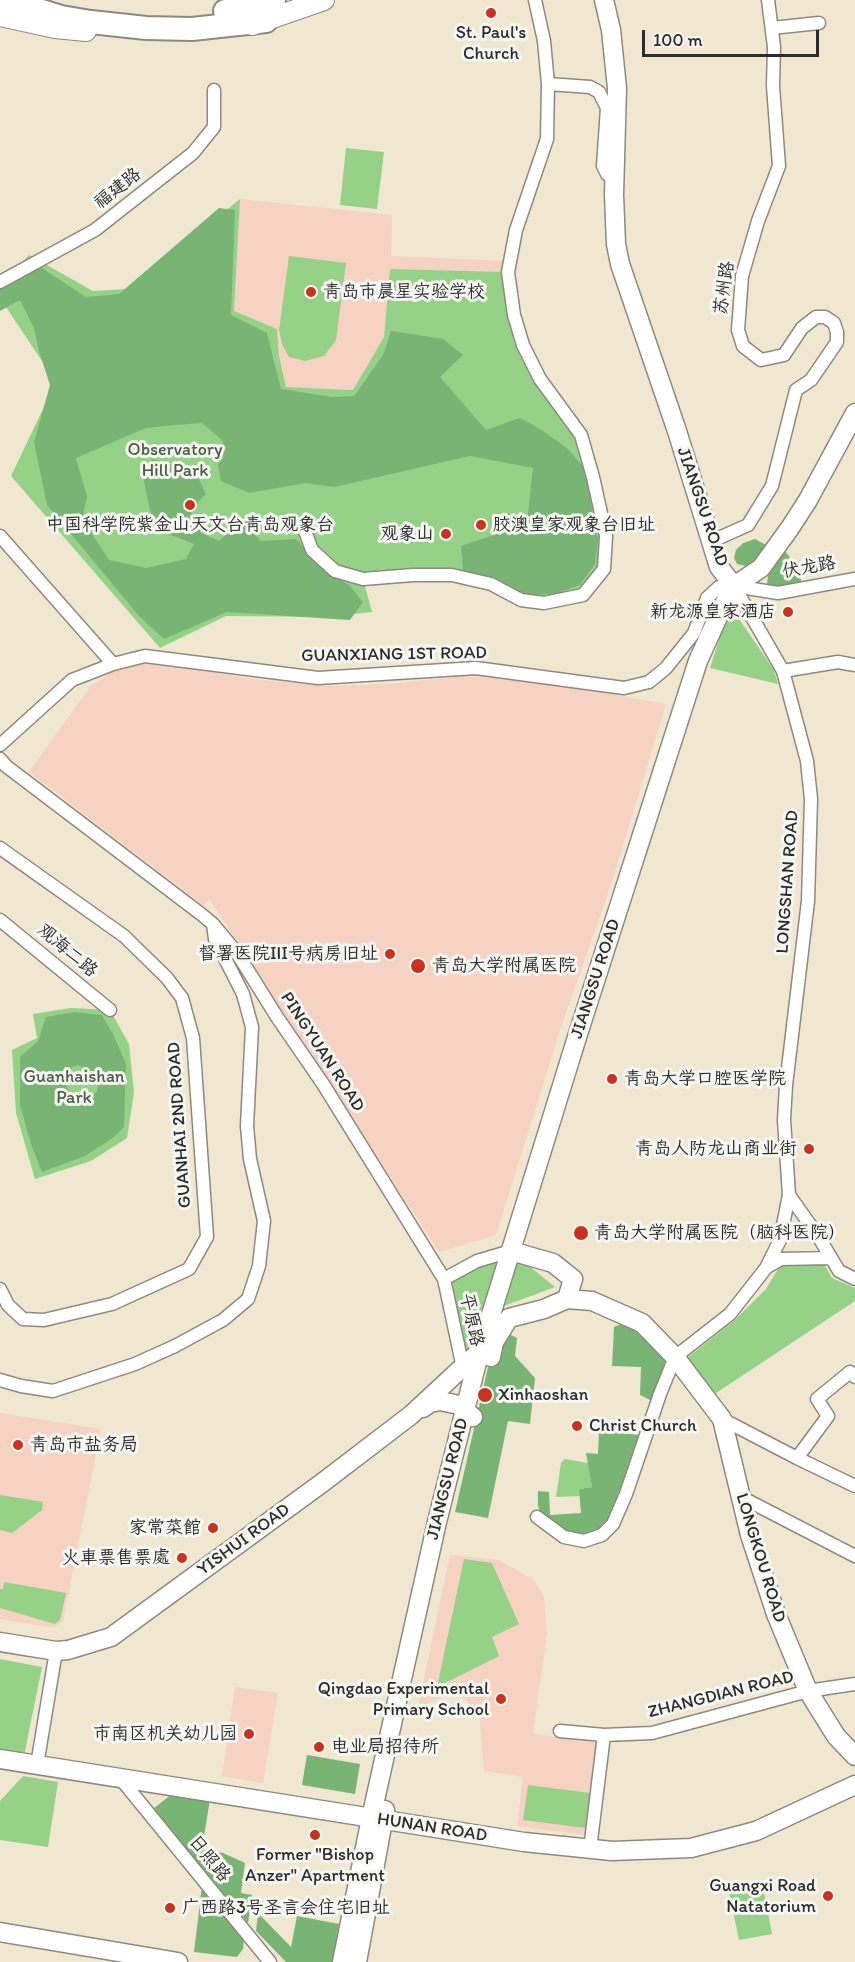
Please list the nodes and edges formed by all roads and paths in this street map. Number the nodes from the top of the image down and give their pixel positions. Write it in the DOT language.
graph roads {
  1 [pos="6,0"];
  2 [pos="20,0"];
  3 [pos="324,0"];
  4 [pos="535,0"];
  5 [pos="768,0"];
  6 [pos="604,3"];
  7 [pos="270,10"];
  8 [pos="0,16"];
  9 [pos="819,23"];
  10 [pos="772,28"];
  11 [pos="548,84"];
  12 [pos="214,90"];
  13 [pos="615,181"];
  14 [pos="0,282"];
  15 [pos="855,413"];
  16 [pos="305,531"];
  17 [pos="0,536"];
  18 [pos="712,541"];
  19 [pos="855,579"];
  20 [pos="734,586"];
  21 [pos="113,664"];
  22 [pos="855,665"];
  23 [pos="783,670"];
  24 [pos="0,745"];
  25 [pos="0,759"];
  26 [pos="0,848"];
  27 [pos="0,920"];
  28 [pos="213,924"];
  29 [pos="110,1010"];
  30 [pos="789,1195"];
  31 [pos="511,1251"];
  32 [pos="831,1258"];
  33 [pos="766,1268"];
  34 [pos="444,1279"];
  35 [pos="573,1279"];
  36 [pos="855,1279"];
  37 [pos="0,1289"];
  38 [pos="567,1299"];
  39 [pos="496,1300"];
  40 [pos="592,1301"];
  41 [pos="4,1307"];
  42 [pos="509,1318"];
  43 [pos="480,1350"];
  44 [pos="675,1357"];
  45 [pos="463,1368"];
  46 [pos="855,1377"];
  47 [pos="0,1380"];
  48 [pos="411,1415"];
  49 [pos="722,1419"];
  50 [pos="467,1422"];
  51 [pos="797,1458"];
  52 [pos="855,1486"];
  53 [pos="741,1497"];
  54 [pos="537,1517"];
  55 [pos="855,1556"];
  56 [pos="0,1642"];
  57 [pos="56,1651"];
  58 [pos="855,1684"];
  59 [pos="808,1691"];
  60 [pos="560,1731"];
  61 [pos="604,1735"];
  62 [pos="855,1756"];
  63 [pos="0,1759"];
  64 [pos="37,1764"];
  65 [pos="120,1778"];
  66 [pos="855,1785"];
  67 [pos="377,1819"];
  68 [pos="590,1849"];
  69 [pos="0,1932"];
  70 [pos="139,1959"];
  71 [pos="178,1962"];
  72 [pos="270,1962"];
  73 [pos="342,1962"];
  74 [pos="357,1962"];
  1 -- 7 [label="highway"];
  2 -- 7 [label="highway"];
  3 -- 7 [label="main road"];
  4 -- 11 [label="street"];
  5 -- 10 [label="street, 苏州路"];
  6 -- 13 [label="main road, JIANGSU ROAD"];
  7 -- 8 [label="main road"];
  9 -- 10 [label="street"];
  10 -- 18 [label="street, 苏州路"];
  11 -- 13 [label="street"];
  11 -- 16 [label="street"];
  12 -- 14 [label="street, 福建路"];
  13 -- 18 [label="main road, JIANGSU ROAD"];
  15 -- 20 [label="main road"];
  17 -- 21 [label="street"];
  18 -- 20 [label="main road, JIANGSU ROAD"];
  19 -- 20 [label="street, 伏龙路"];
  20 -- 21 [label="street, GUANXIANG 1ST ROAD"];
  20 -- 23 [label="street, LONGSHAN ROAD"];
  20 -- 31 [label="main road, JIANGSU ROAD"];
  21 -- 24 [label="street, GUANXIANG 1ST ROAD"];
  22 -- 23 [label="street"];
  23 -- 30 [label="street, LONGSHAN ROAD"];
  25 -- 28 [label="street, PINGYUAN ROAD"];
  26 -- 41 [label="street, GUANHAI 2ND ROAD"];
  27 -- 29 [label="street, 观海二路"];
  28 -- 34 [label="street, PINGYUAN ROAD"];
  28 -- 47 [label="street"];
  30 -- 32 [label="street"];
  30 -- 33 [label="street, LONGSHAN ROAD"];
  31 -- 34 [label="street"];
  31 -- 35 [label="main road"];
  31 -- 39 [label="main road, JIANGSU ROAD"];
  32 -- 33 [label="street"];
  32 -- 36 [label="street"];
  33 -- 44 [label="street, LONGSHAN ROAD"];
  34 -- 45 [label="street, 平原路"];
  35 -- 38 [label="main road"];
  35 -- 40 [label="main road"];
  37 -- 41 [label="street, GUANHAI 2ND ROAD"];
  38 -- 40 [label="main road"];
  38 -- 42 [label="main road"];
  39 -- 42 [label="main road"];
  39 -- 43 [label="main road, JIANGSU ROAD"];
  40 -- 44 [label="main road, LONGKOU ROAD"];
  42 -- 43 [label="main road, YISHUI ROAD"];
  42 -- 50 [label="main road, JIANGSU ROAD"];
  43 -- 45 [label="main road, YISHUI ROAD"];
  43 -- 50 [label="main road, JIANGSU ROAD"];
  44 -- 49 [label="main road, LONGKOU ROAD"];
  44 -- 54 [label="street"];
  45 -- 48 [label="main road, YISHUI ROAD"];
  46 -- 51 [label="street"];
  48 -- 50 [label="main road"];
  48 -- 57 [label="main road, YISHUI ROAD"];
  49 -- 51 [label="street"];
  49 -- 53 [label="main road, LONGKOU ROAD"];
  50 -- 67 [label="main road, JIANGSU ROAD"];
  51 -- 52 [label="street"];
  53 -- 55 [label="street"];
  53 -- 59 [label="main road, LONGKOU ROAD"];
  56 -- 57 [label="main road, YISHUI ROAD"];
  57 -- 64 [label="street"];
  58 -- 59 [label="street, ZHANGDIAN ROAD"];
  59 -- 61 [label="street, ZHANGDIAN ROAD"];
  59 -- 62 [label="main road, LONGKOU ROAD"];
  60 -- 61 [label="street, ZHANGDIAN ROAD"];
  61 -- 68 [label="street"];
  63 -- 64 [label="main road, HUNAN ROAD"];
  64 -- 65 [label="main road, HUNAN ROAD"];
  65 -- 67 [label="main road, HUNAN ROAD"];
  65 -- 72 [label="street, 日照路"];
  66 -- 68 [label="main road, HUNAN ROAD"];
  67 -- 68 [label="main road, HUNAN ROAD"];
  67 -- 73 [label="main road, JIANGSU ROAD"];
  67 -- 74 [label="main road, JIANGSU ROAD"];
  69 -- 70 [label="main road"];
  70 -- 71 [label="main road"];
}
